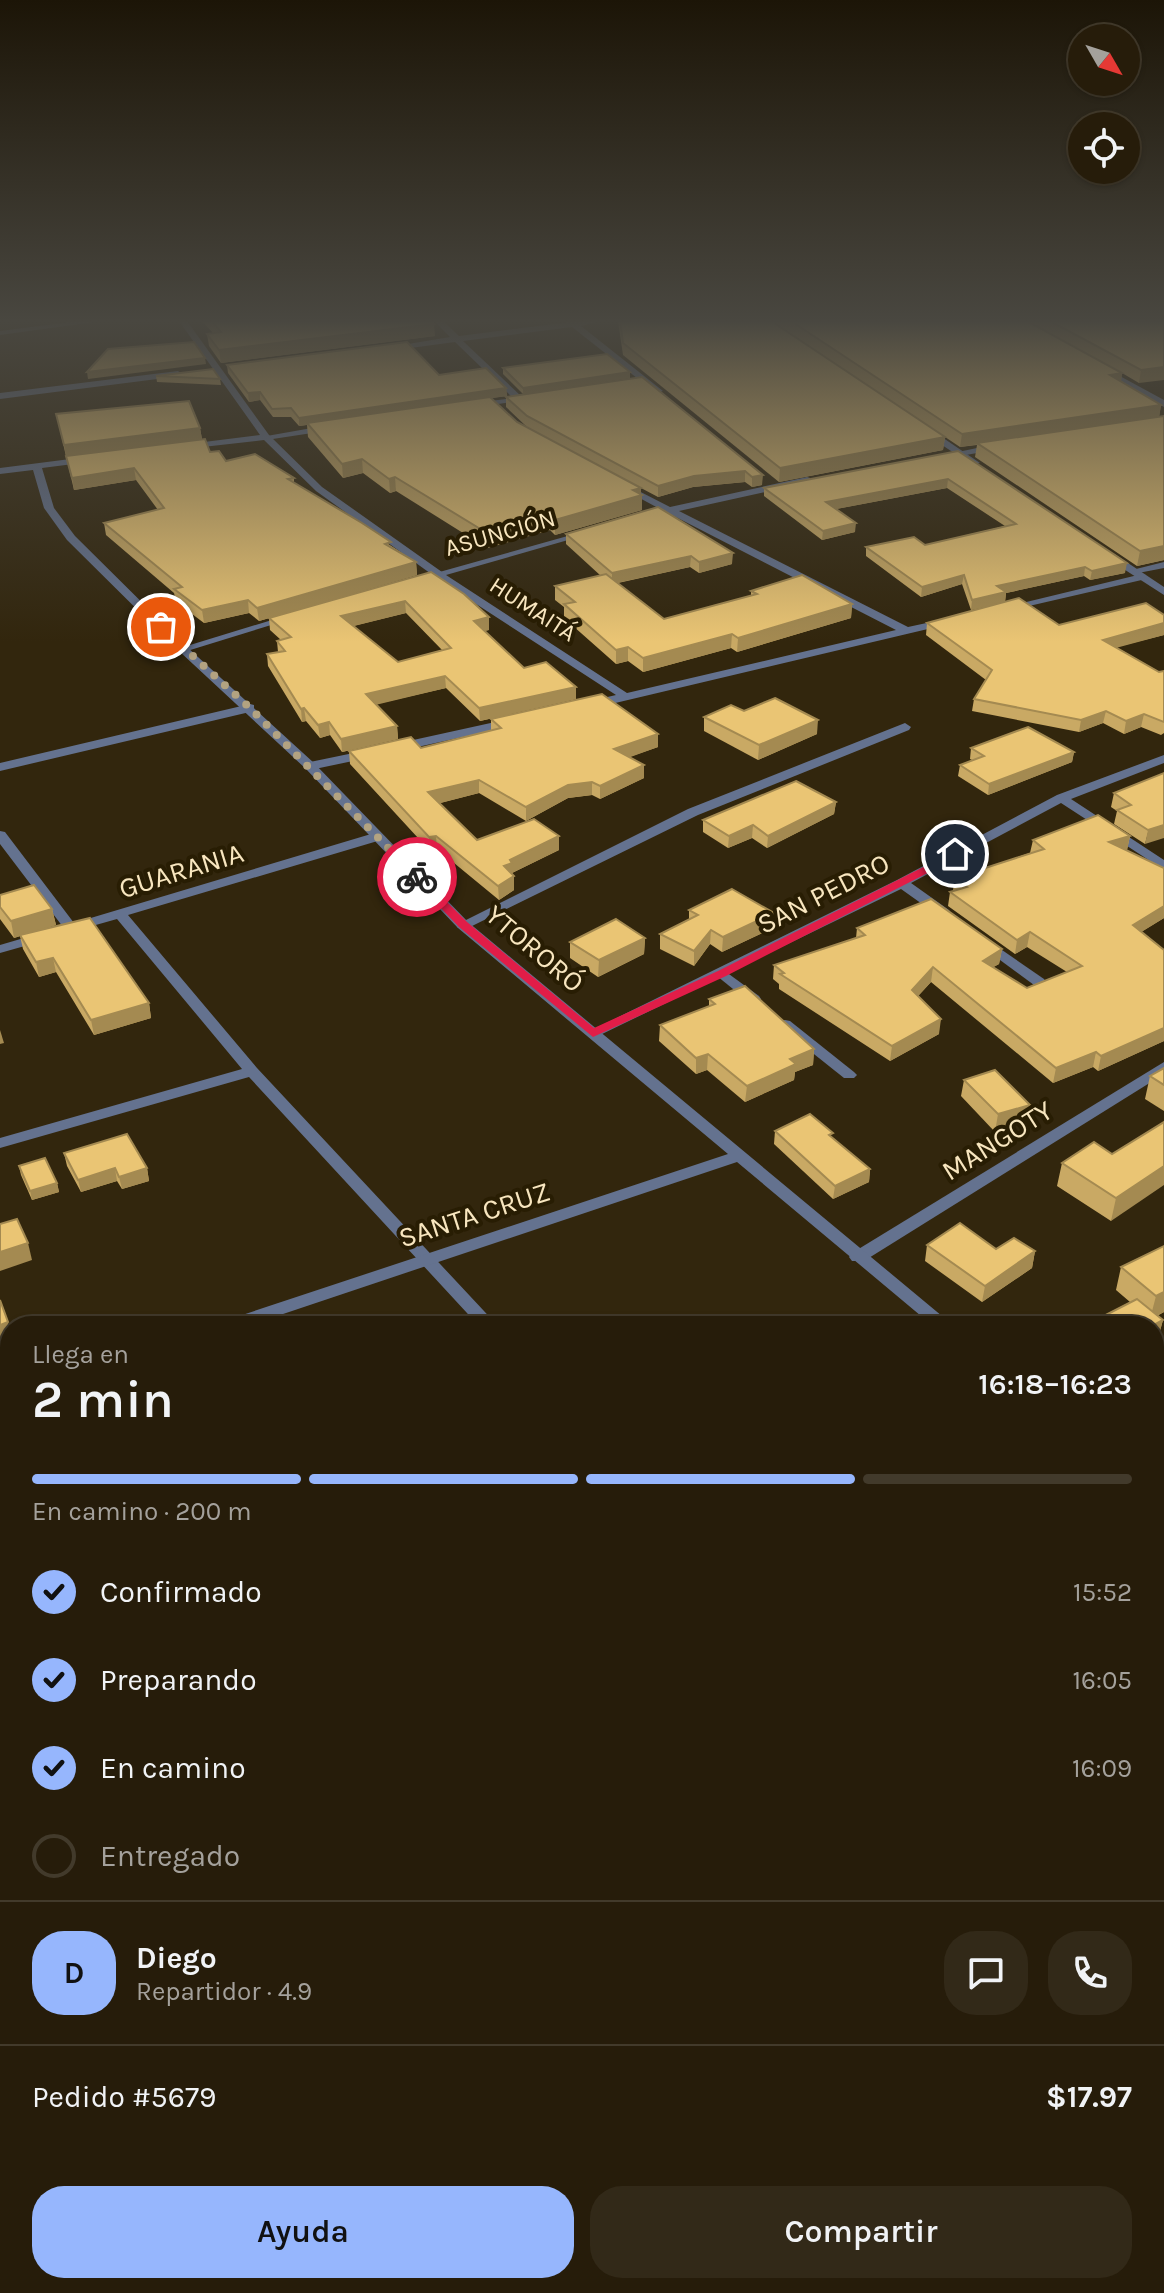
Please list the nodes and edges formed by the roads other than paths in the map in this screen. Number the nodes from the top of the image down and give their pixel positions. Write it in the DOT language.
graph roads {
  1 [pos="260,428"];
  2 [pos="328,428"];
  3 [pos="923,428"];
  4 [pos="266,437"];
  5 [pos="1007,446"];
  6 [pos="175,449"];
  7 [pos="960,453"];
  8 [pos="929,458"];
  9 [pos="98,459"];
  10 [pos="37,466"];
  11 [pos="985,470"];
  12 [pos="0,471"];
  13 [pos="763,476"];
  14 [pos="821,477"];
  15 [pos="613,482"];
  16 [pos="774,486"];
  17 [pos="666,509"];
  18 [pos="635,518"];
  19 [pos="605,526"];
  20 [pos="1096,546"];
  21 [pos="1164,565"];
  22 [pos="438,574"];
  23 [pos="1138,574"];
  24 [pos="408,583"];
  25 [pos="1164,592"];
  26 [pos="995,611"];
  27 [pos="303,614"];
  28 [pos="965,618"];
  29 [pos="906,631"];
  30 [pos="183,649"];
  31 [pos="626,697"];
  32 [pos="581,707"];
  33 [pos="250,708"];
  34 [pos="521,720"];
  35 [pos="905,727"];
  36 [pos="1164,759"];
  37 [pos="310,766"];
  38 [pos="0,767"];
  39 [pos="1061,798"];
  40 [pos="0,835"];
  41 [pos="376,837"];
  42 [pos="1164,866"];
  43 [pos="902,883"];
  44 [pos="119,913"];
  45 [pos="952,919"];
  46 [pos="463,925"];
  47 [pos="71,928"];
  48 [pos="977,937"];
  49 [pos="0,949"];
  50 [pos="722,973"];
  51 [pos="1039,982"];
  52 [pos="593,1033"];
  53 [pos="1164,1067"];
  54 [pos="252,1071"];
  55 [pos="849,1075"];
  56 [pos="0,1143"];
  57 [pos="740,1155"];
  58 [pos="858,1257"];
  59 [pos="429,1259"];
  60 [pos="257,1316"];
  61 [pos="480,1316"];
  62 [pos="932,1316"];
  1 -- 4 [label="street, HUMAITÁ"];
  2 -- 4 [label="street"];
  3 -- 7 [label="street"];
  4 -- 6 [label="street"];
  4 -- 22 [label="street, HUMAITÁ"];
  5 -- 7 [label="street"];
  7 -- 8 [label="street"];
  7 -- 11 [label="street"];
  9 -- 10 [label="street"];
  10 -- 12 [label="street"];
  10 -- 30 [label="street, YTORORÓ"];
  13 -- 16 [label="street"];
  14 -- 16 [label="street"];
  15 -- 17 [label="street"];
  16 -- 17 [label="street"];
  17 -- 18 [label="street"];
  17 -- 29 [label="street"];
  19 -- 22 [label="street, ASUNCIÓN"];
  20 -- 23 [label="street"];
  21 -- 23 [label="street"];
  22 -- 24 [label="street, ASUNCIÓN"];
  22 -- 31 [label="street, HUMAITÁ"];
  23 -- 25 [label="street"];
  23 -- 26 [label="street"];
  27 -- 30 [label="street"];
  28 -- 29 [label="street"];
  29 -- 31 [label="street"];
  30 -- 33 [label="street, YTORORÓ"];
  31 -- 32 [label="street"];
  33 -- 37 [label="street, YTORORÓ"];
  33 -- 38 [label="street"];
  34 -- 37 [label="street"];
  35 -- 46 [label="street"];
  36 -- 39 [label="street, SAN PEDRO"];
  37 -- 41 [label="street, YTORORÓ"];
  39 -- 42 [label="street"];
  39 -- 43 [label="street, SAN PEDRO"];
  40 -- 47 [label="street"];
  41 -- 44 [label="street, GUARANIA"];
  41 -- 46 [label="street, YTORORÓ"];
  43 -- 45 [label="street"];
  43 -- 50 [label="street, SAN PEDRO"];
  44 -- 47 [label="street, GUARANIA"];
  44 -- 54 [label="street"];
  46 -- 52 [label="street, YTORORÓ"];
  47 -- 49 [label="street, GUARANIA"];
  48 -- 51 [label="street"];
  50 -- 52 [label="street, SAN PEDRO"];
  50 -- 55 [label="street"];
  52 -- 57 [label="street, YTORORÓ"];
  53 -- 58 [label="street, MANGOTY"];
  54 -- 56 [label="street"];
  54 -- 59 [label="street"];
  57 -- 58 [label="street, YTORORÓ"];
  57 -- 59 [label="street, SANTA CRUZ"];
  58 -- 62 [label="street, YTORORÓ"];
  59 -- 60 [label="street, SANTA CRUZ"];
  59 -- 61 [label="street"];
}
